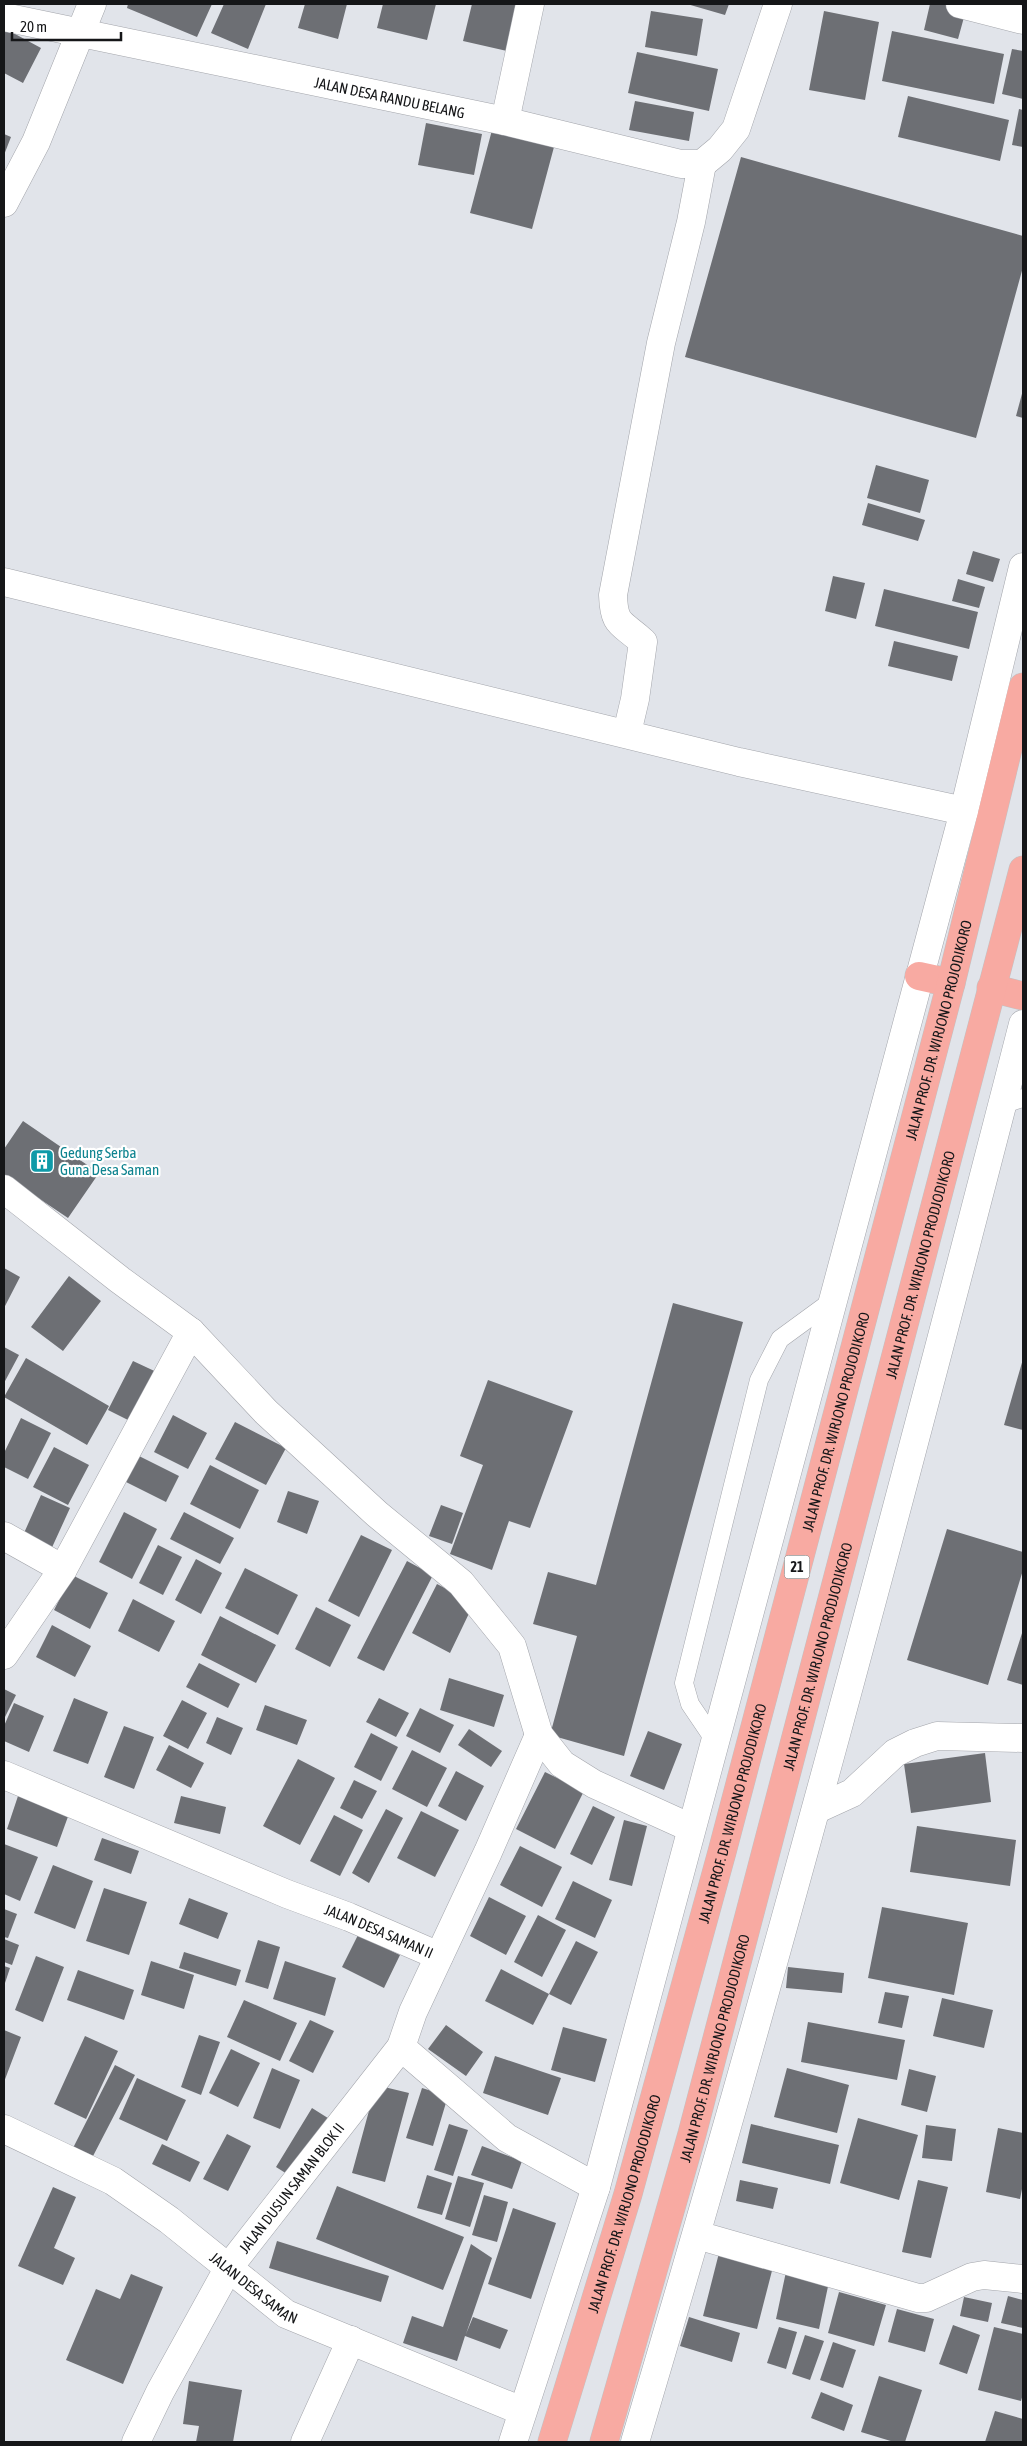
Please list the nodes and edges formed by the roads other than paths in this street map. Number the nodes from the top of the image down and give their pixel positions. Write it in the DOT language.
graph roads {
  1 [pos="92,4"];
  2 [pos="530,4"];
  3 [pos="778,4"];
  4 [pos="960,4"];
  5 [pos="4,18"];
  6 [pos="1023,20"];
  7 [pos="81,33"];
  8 [pos="505,121"];
  9 [pos="702,164"];
  10 [pos="4,203"];
  11 [pos="1023,567"];
  12 [pos="4,582"];
  13 [pos="1023,687"];
  14 [pos="627,734"];
  15 [pos="964,811"];
  16 [pos="1023,870"];
  17 [pos="919,976"];
  18 [pos="951,983"];
  19 [pos="991,988"];
  20 [pos="1023,996"];
  21 [pos="1023,1024"];
  22 [pos="1013,1101"];
  23 [pos="4,1189"];
  24 [pos="832,1301"];
  25 [pos="191,1332"];
  26 [pos="4,1536"];
  27 [pos="63,1569"];
  28 [pos="4,1655"];
  29 [pos="539,1735"];
  30 [pos="1023,1738"];
  31 [pos="715,1741"];
  32 [pos="4,1775"];
  33 [pos="817,1809"];
  34 [pos="691,1828"];
  35 [pos="439,1956"];
  36 [pos="401,2047"];
  37 [pos="4,2129"];
  38 [pos="596,2187"];
  39 [pos="697,2235"];
  40 [pos="229,2267"];
  41 [pos="1023,2279"];
  42 [pos="351,2340"];
  43 [pos="522,2411"];
  44 [pos="136,2442"];
  45 [pos="305,2442"];
  46 [pos="514,2442"];
  47 [pos="552,2442"];
  48 [pos="604,2442"];
  49 [pos="635,2442"];
  1 -- 7 [label="street"];
  2 -- 8 [label="street"];
  3 -- 9 [label="street"];
  4 -- 6 [label="street"];
  5 -- 7 [label="street, JALAN DESA RANDU BELANG"];
  7 -- 8 [label="street, JALAN DESA RANDU BELANG"];
  7 -- 10 [label="street"];
  8 -- 9 [label="street, JALAN DESA RANDU BELANG"];
  9 -- 14 [label="street"];
  11 -- 15 [label="street"];
  12 -- 14 [label="street"];
  13 -- 18 [label="highway, JALAN PROF. DR. WIRJONO PROJODIKORO / 21"];
  14 -- 15 [label="street"];
  15 -- 17 [label="street"];
  16 -- 19 [label="highway, JALAN PROF. DR. WIRJONO PRODJODIKORO"];
  17 -- 18 [label="highway"];
  17 -- 24 [label="street"];
  18 -- 47 [label="highway, JALAN PROF. DR. WIRJONO PROJODIKORO / 21"];
  19 -- 20 [label="highway"];
  19 -- 48 [label="highway, JALAN PROF. DR. WIRJONO PRODJODIKORO"];
  21 -- 22 [label="street"];
  22 -- 33 [label="street"];
  23 -- 25 [label="street"];
  24 -- 31 [label="street"];
  24 -- 31 [label="lane"];
  25 -- 27 [label="street"];
  25 -- 29 [label="street"];
  26 -- 27 [label="street"];
  27 -- 28 [label="street"];
  29 -- 34 [label="street"];
  29 -- 35 [label="street"];
  30 -- 33 [label="street"];
  31 -- 34 [label="street"];
  32 -- 35 [label="street, JALAN DESA SAMAN II"];
  33 -- 39 [label="street"];
  34 -- 38 [label="street"];
  35 -- 36 [label="street, JALAN DESA SAMAN II"];
  36 -- 38 [label="street"];
  36 -- 40 [label="street, JALAN DUSUN SAMAN BLOK II"];
  37 -- 40 [label="street, JALAN DESA SAMAN"];
  38 -- 43 [label="street"];
  39 -- 41 [label="street"];
  39 -- 49 [label="street"];
  40 -- 42 [label="street, JALAN DESA SAMAN"];
  40 -- 44 [label="street, JALAN DUSUN SAMAN BLOK II"];
  42 -- 43 [label="street, JALAN DESA SAMAN"];
  42 -- 45 [label="street"];
  43 -- 46 [label="street"];
}
